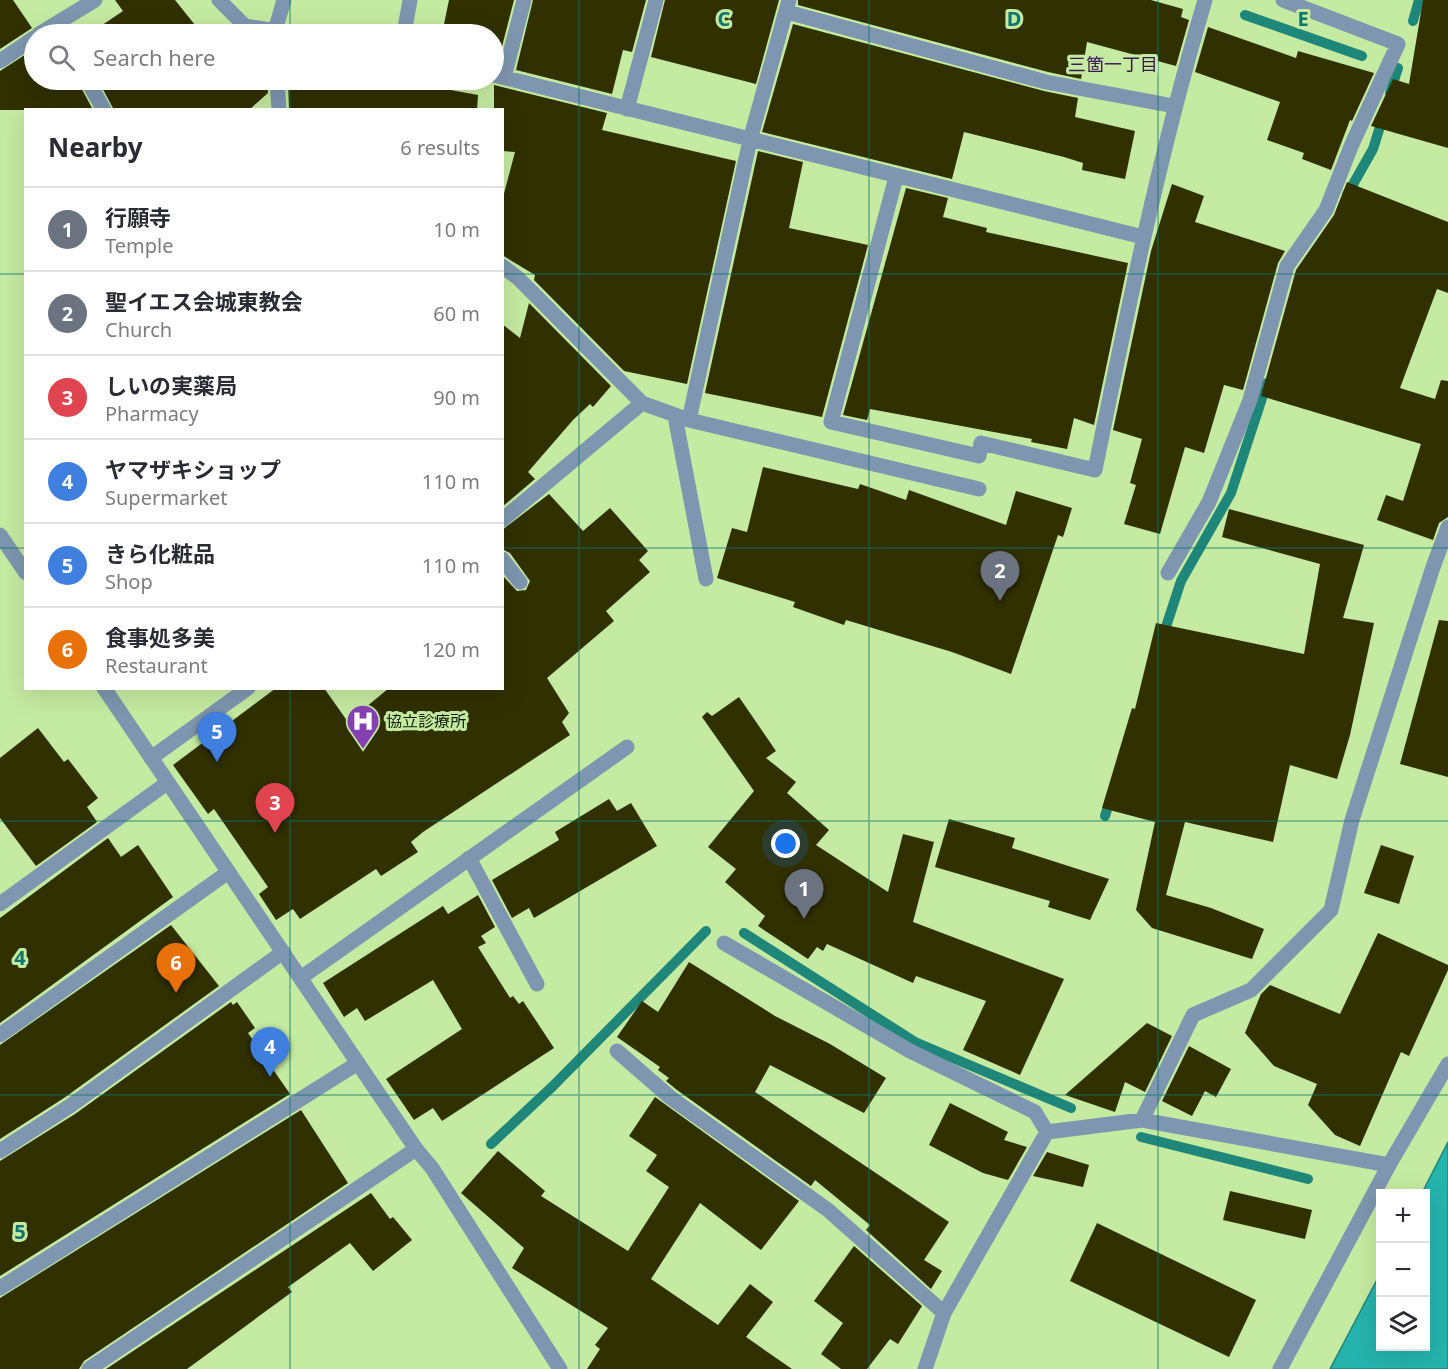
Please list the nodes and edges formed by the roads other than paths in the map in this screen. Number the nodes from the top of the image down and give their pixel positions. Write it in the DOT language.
graph roads {
  1 [pos="94,0"];
  2 [pos="219,0"];
  3 [pos="285,0"];
  4 [pos="410,0"];
  5 [pos="524,0"];
  6 [pos="656,0"];
  7 [pos="1205,0"];
  8 [pos="1283,0"];
  9 [pos="788,6"];
  10 [pos="64,24"];
  11 [pos="243,24"];
  12 [pos="277,24"];
  13 [pos="406,24"];
  14 [pos="24,45"];
  15 [pos="0,61"];
  16 [pos="504,61"];
  17 [pos="504,77"];
  18 [pos="93,90"];
  19 [pos="278,90"];
  20 [pos="1174,106"];
  21 [pos="103,108"];
  22 [pos="279,108"];
  23 [pos="627,109"];
  24 [pos="750,140"];
  25 [pos="896,177"];
  26 [pos="1143,237"];
  27 [pos="504,268"];
  28 [pos="642,403"];
  29 [pos="682,418"];
  30 [pos="979,489"];
  31 [pos="504,518"];
  32 [pos="1448,527"];
  33 [pos="0,536"];
  34 [pos="504,562"];
  35 [pos="24,570"];
  36 [pos="1168,573"];
  37 [pos="706,579"];
  38 [pos="520,582"];
  39 [pos="105,690"];
  40 [pos="245,690"];
  41 [pos="627,747"];
  42 [pos="151,758"];
  43 [pos="167,783"];
  44 [pos="469,858"];
  45 [pos="227,873"];
  46 [pos="0,904"];
  47 [pos="724,943"];
  48 [pos="283,952"];
  49 [pos="302,977"];
  50 [pos="537,984"];
  51 [pos="0,1035"];
  52 [pos="617,1051"];
  53 [pos="358,1063"];
  54 [pos="1448,1064"];
  55 [pos="1142,1120"];
  56 [pos="1047,1132"];
  57 [pos="416,1149"];
  58 [pos="0,1151"];
  59 [pos="1389,1165"];
  60 [pos="0,1288"];
  61 [pos="944,1313"];
  62 [pos="89,1369"];
  63 [pos="560,1369"];
  64 [pos="925,1369"];
  65 [pos="1280,1369"];
  1 -- 10 [label="street"];
  2 -- 11 [label="street"];
  3 -- 12 [label="street"];
  4 -- 13 [label="street"];
  5 -- 16 [label="street"];
  6 -- 23 [label="street"];
  7 -- 20 [label="street"];
  8 -- 36 [label="street"];
  9 -- 20 [label="street"];
  9 -- 24 [label="street"];
  14 -- 15 [label="street"];
  17 -- 23 [label="street"];
  18 -- 21 [label="street"];
  19 -- 22 [label="street"];
  20 -- 26 [label="street"];
  23 -- 24 [label="street"];
  24 -- 25 [label="street"];
  24 -- 29 [label="street"];
  25 -- 26 [label="street"];
  25 -- 26 [label="street"];
  27 -- 28 [label="street"];
  28 -- 29 [label="street"];
  28 -- 31 [label="street"];
  29 -- 30 [label="street"];
  29 -- 37 [label="street"];
  32 -- 55 [label="street"];
  33 -- 35 [label="street"];
  34 -- 38 [label="street"];
  39 -- 42 [label="street"];
  40 -- 42 [label="street"];
  41 -- 44 [label="street"];
  42 -- 43 [label="street"];
  43 -- 45 [label="street"];
  43 -- 46 [label="street"];
  44 -- 49 [label="street"];
  44 -- 50 [label="street"];
  45 -- 48 [label="street"];
  45 -- 51 [label="street"];
  47 -- 56 [label="street"];
  48 -- 49 [label="street"];
  48 -- 58 [label="street"];
  49 -- 53 [label="street"];
  52 -- 61 [label="street"];
  53 -- 57 [label="street"];
  53 -- 60 [label="street"];
  54 -- 59 [label="street"];
  55 -- 56 [label="street"];
  55 -- 59 [label="street"];
  56 -- 61 [label="street"];
  57 -- 62 [label="street"];
  57 -- 63 [label="street"];
  59 -- 65 [label="street"];
  61 -- 64 [label="street"];
}
